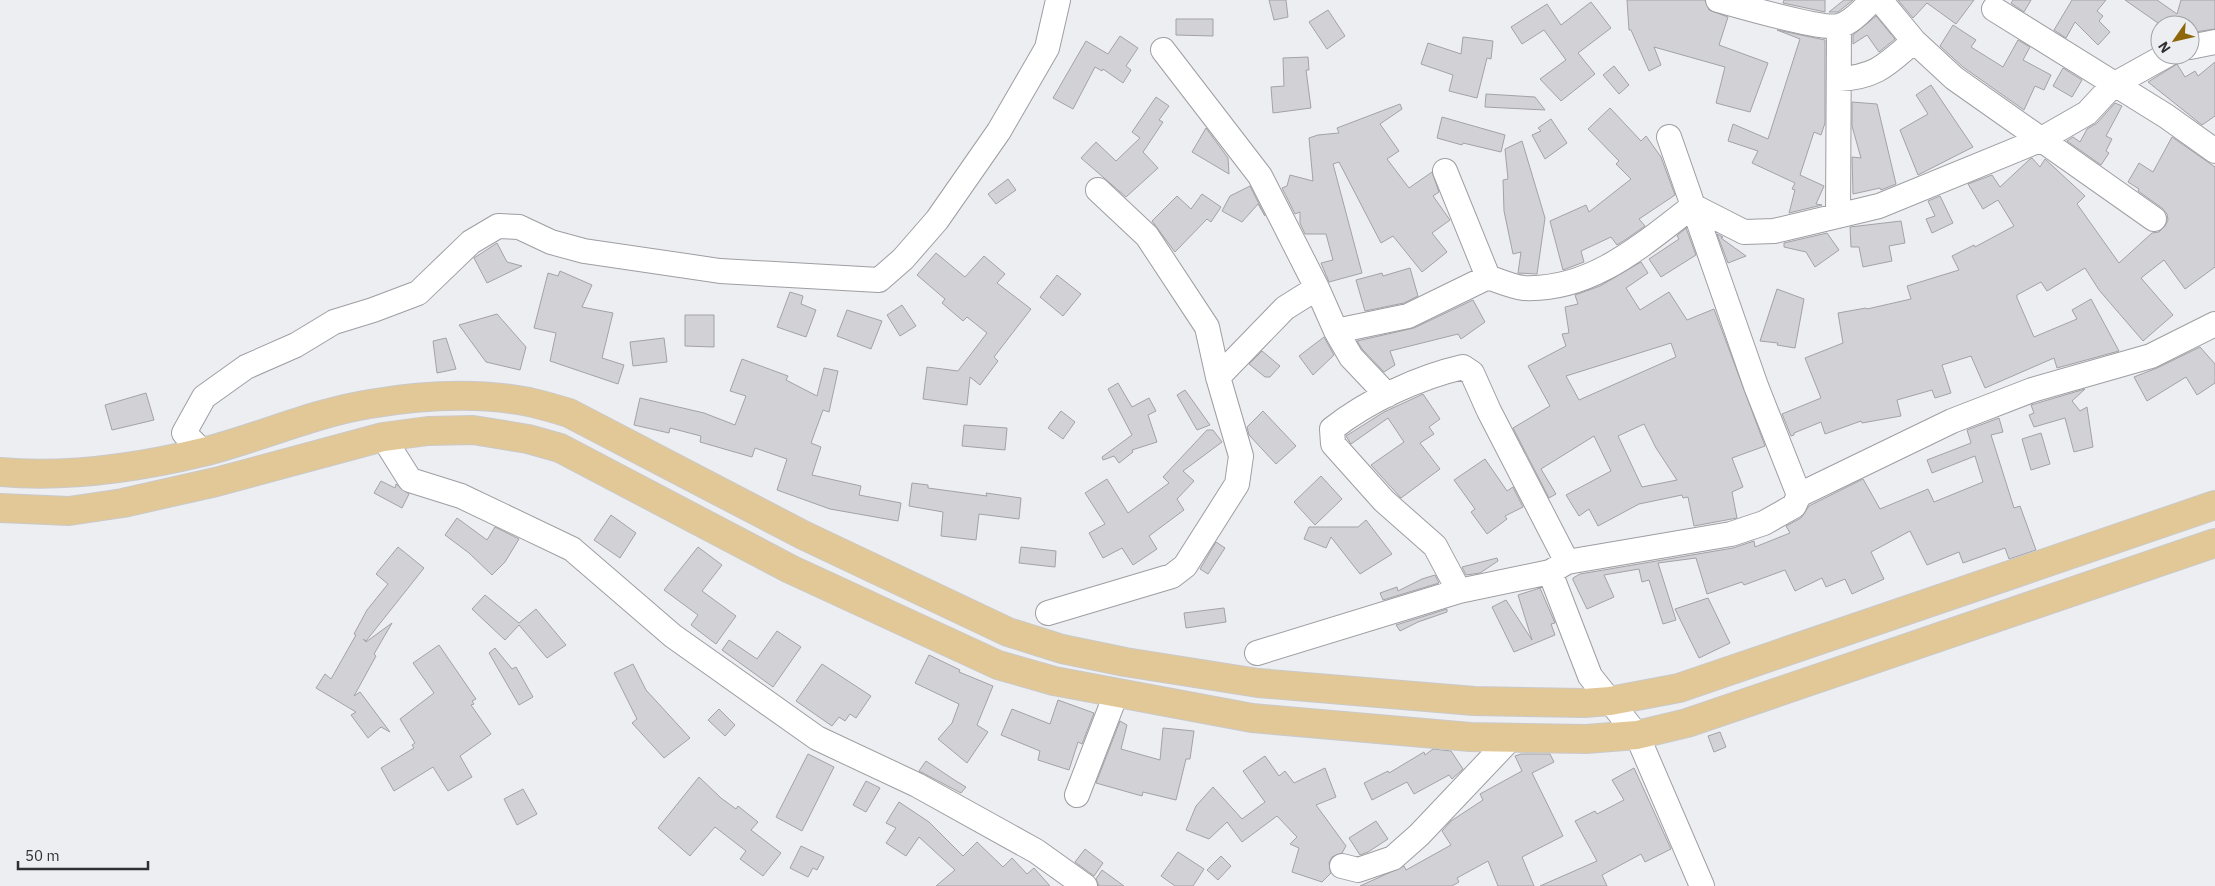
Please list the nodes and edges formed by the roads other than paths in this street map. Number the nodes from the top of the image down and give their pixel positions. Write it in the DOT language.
graph roads {
  1 [pos="1058,0"];
  2 [pos="1718,0"];
  3 [pos="1873,0"];
  4 [pos="1880,0"];
  5 [pos="1994,9"];
  6 [pos="1839,26"];
  7 [pos="1914,41"];
  8 [pos="2215,42"];
  9 [pos="2200,45"];
  10 [pos="1163,50"];
  11 [pos="2150,64"];
  12 [pos="1839,79"];
  13 [pos="2113,85"];
  14 [pos="1668,137"];
  15 [pos="2040,140"];
  16 [pos="2215,151"];
  17 [pos="1445,171"];
  18 [pos="1098,190"];
  19 [pos="1693,206"];
  20 [pos="1838,216"];
  21 [pos="2154,220"];
  22 [pos="1488,277"];
  23 [pos="1317,288"];
  24 [pos="2215,324"];
  25 [pos="1336,331"];
  26 [pos="1218,377"];
  27 [pos="1387,395"];
  28 [pos="383,437"];
  29 [pos="203,452"];
  30 [pos="0,472"];
  31 [pos="1800,495"];
  32 [pos="2215,505"];
  33 [pos="0,508"];
  34 [pos="2215,543"];
  35 [pos="1558,567"];
  36 [pos="1459,591"];
  37 [pos="1048,613"];
  38 [pos="1257,653"];
  39 [pos="1116,694"];
  40 [pos="1610,701"];
  41 [pos="1637,735"];
  42 [pos="1511,738"];
  43 [pos="1077,795"];
  44 [pos="1342,866"];
  45 [pos="1085,886"];
  46 [pos="1702,886"];
  1 -- 29 [label="street"];
  2 -- 6 [label="street"];
  3 -- 6 [label="street"];
  4 -- 7 [label="street"];
  5 -- 13 [label="street"];
  6 -- 12 [label="street"];
  7 -- 12 [label="street"];
  7 -- 15 [label="street"];
  8 -- 9 [label="street"];
  10 -- 23 [label="street"];
  11 -- 13 [label="street"];
  12 -- 20 [label="street"];
  13 -- 15 [label="street"];
  13 -- 16 [label="street"];
  14 -- 19 [label="street"];
  15 -- 20 [label="street"];
  15 -- 21 [label="street"];
  17 -- 22 [label="street"];
  18 -- 26 [label="street"];
  19 -- 20 [label="street"];
  19 -- 22 [label="street"];
  19 -- 31 [label="street"];
  22 -- 25 [label="street"];
  23 -- 25 [label="street"];
  23 -- 26 [label="street"];
  24 -- 31 [label="street"];
  25 -- 27 [label="street"];
  26 -- 37 [label="street"];
  27 -- 35 [label="street"];
  27 -- 36 [label="street"];
  28 -- 33 [label="main road"];
  28 -- 39 [label="main road"];
  28 -- 45 [label="street"];
  29 -- 30 [label="main road"];
  29 -- 40 [label="main road"];
  31 -- 35 [label="street"];
  32 -- 40 [label="main road"];
  34 -- 41 [label="main road"];
  35 -- 36 [label="street"];
  35 -- 40 [label="street"];
  36 -- 38 [label="street"];
  39 -- 42 [label="main road"];
  39 -- 43 [label="street"];
  40 -- 41 [label="street"];
  41 -- 42 [label="main road"];
  41 -- 46 [label="street"];
  42 -- 44 [label="street"];
}
